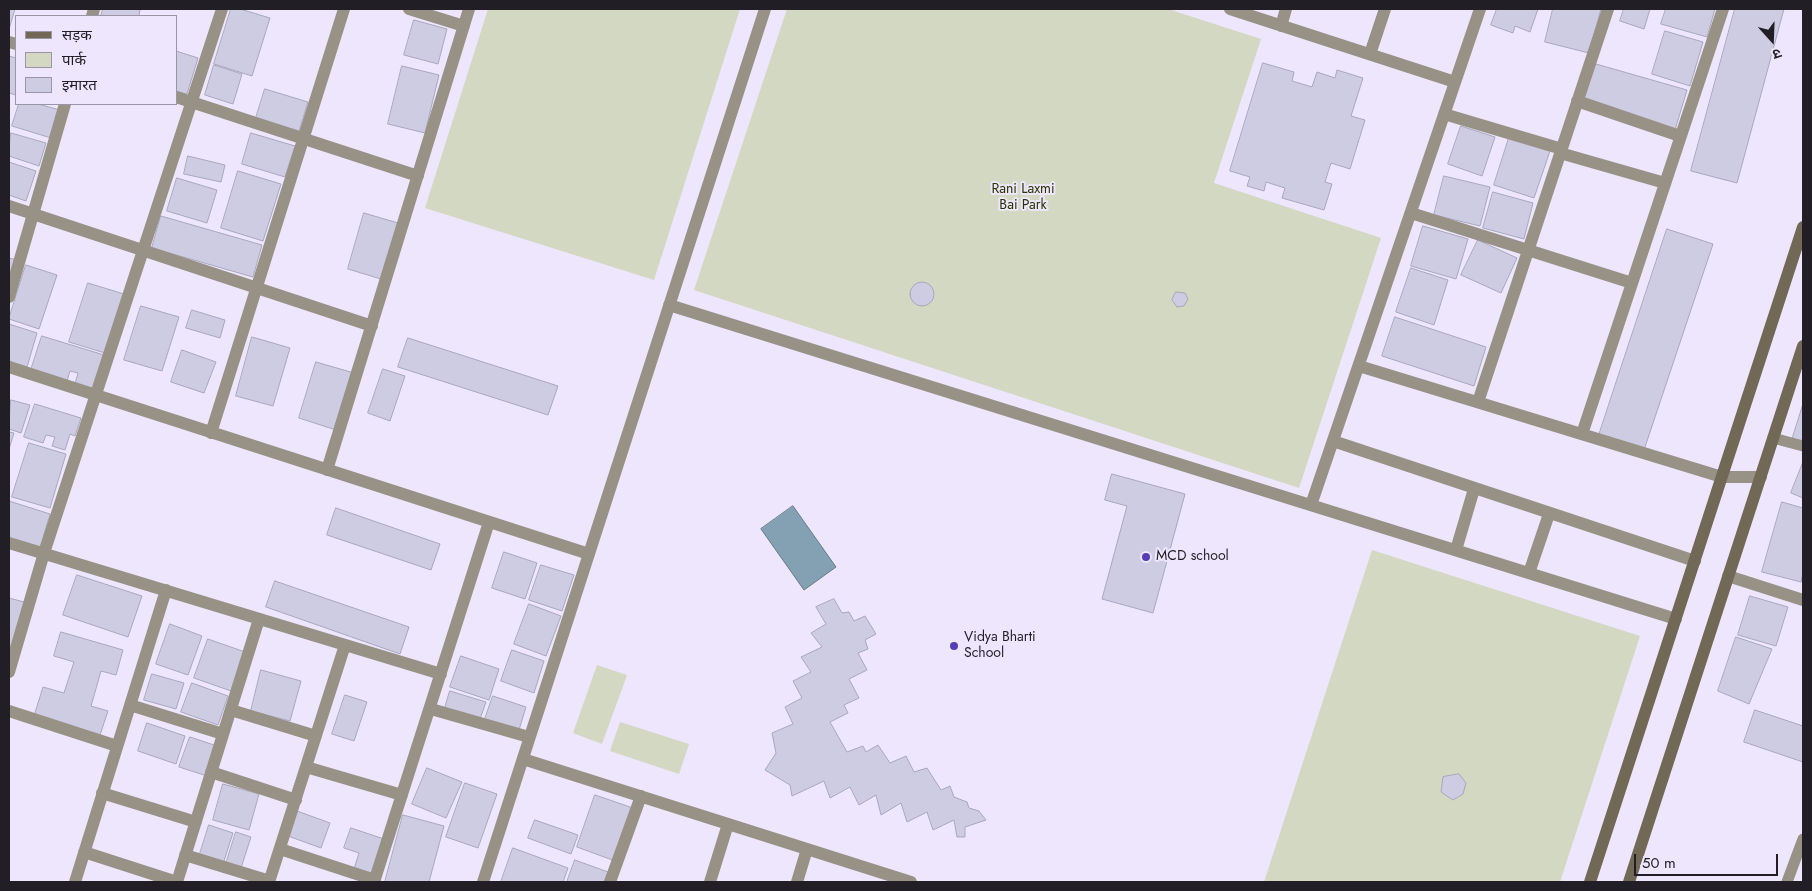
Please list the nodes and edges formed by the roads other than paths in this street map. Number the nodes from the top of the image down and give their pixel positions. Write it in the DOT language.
graph roads {
  1 [pos="222,9"];
  2 [pos="344,9"];
  3 [pos="409,9"];
  4 [pos="469,9"];
  5 [pos="765,9"];
  6 [pos="1230,9"];
  7 [pos="1286,9"];
  8 [pos="1384,9"];
  9 [pos="1480,9"];
  10 [pos="1608,9"];
  11 [pos="1723,9"];
  12 [pos="464,26"];
  13 [pos="1281,26"];
  14 [pos="1370,54"];
  15 [pos="1455,82"];
  16 [pos="178,98"];
  17 [pos="1577,101"];
  18 [pos="192,102"];
  19 [pos="66,105"];
  20 [pos="1444,114"];
  21 [pos="1680,136"];
  22 [pos="303,138"];
  23 [pos="1561,151"];
  24 [pos="418,176"];
  25 [pos="1665,184"];
  26 [pos="9,206"];
  27 [pos="1411,213"];
  28 [pos="34,214"];
  29 [pos="1803,228"];
  30 [pos="143,250"];
  31 [pos="1528,250"];
  32 [pos="1632,283"];
  33 [pos="256,288"];
  34 [pos="9,297"];
  35 [pos="669,305"];
  36 [pos="372,326"];
  37 [pos="1803,346"];
  38 [pos="1359,366"];
  39 [pos="9,367"];
  40 [pos="95,396"];
  41 [pos="1478,402"];
  42 [pos="210,433"];
  43 [pos="1582,434"];
  44 [pos="1773,438"];
  45 [pos="1333,441"];
  46 [pos="1803,446"];
  47 [pos="327,470"];
  48 [pos="1722,477"];
  49 [pos="1761,477"];
  50 [pos="1474,489"];
  51 [pos="1311,505"];
  52 [pos="1549,514"];
  53 [pos="489,522"];
  54 [pos="9,543"];
  55 [pos="1456,550"];
  56 [pos="44,553"];
  57 [pos="589,554"];
  58 [pos="1695,561"];
  59 [pos="1529,573"];
  60 [pos="1728,576"];
  61 [pos="166,590"];
  62 [pos="1803,600"];
  63 [pos="260,619"];
  64 [pos="1676,619"];
  65 [pos="345,645"];
  66 [pos="9,672"];
  67 [pos="441,674"];
  68 [pos="130,705"];
  69 [pos="432,709"];
  70 [pos="231,710"];
  71 [pos="9,711"];
  72 [pos="223,734"];
  73 [pos="316,736"];
  74 [pos="530,737"];
  75 [pos="117,746"];
  76 [pos="523,759"];
  77 [pos="306,767"];
  78 [pos="211,772"];
  79 [pos="102,793"];
  80 [pos="402,795"];
  81 [pos="641,796"];
  82 [pos="296,800"];
  83 [pos="196,822"];
  84 [pos="728,824"];
  85 [pos="1803,839"];
  86 [pos="280,849"];
  87 [pos="807,849"];
  88 [pos="84,852"];
  89 [pos="185,855"];
  90 [pos="374,881"];
  91 [pos="904,881"];
  92 [pos="75,882"];
  93 [pos="177,882"];
  94 [pos="270,882"];
  95 [pos="483,882"];
  96 [pos="610,882"];
  97 [pos="710,882"];
  98 [pos="798,882"];
  99 [pos="1590,882"];
  100 [pos="1629,882"];
  101 [pos="1787,882"];
  1 -- 18 [label="street"];
  2 -- 22 [label="street"];
  3 -- 12 [label="street"];
  4 -- 12 [label="street"];
  5 -- 35 [label="street"];
  6 -- 13 [label="street"];
  7 -- 13 [label="street"];
  8 -- 14 [label="street"];
  9 -- 15 [label="street"];
  10 -- 17 [label="street"];
  11 -- 21 [label="street"];
  12 -- 24 [label="street"];
  13 -- 14 [label="street"];
  14 -- 15 [label="street"];
  15 -- 20 [label="street"];
  16 -- 18 [label="street"];
  17 -- 21 [label="street"];
  17 -- 23 [label="street"];
  18 -- 22 [label="street"];
  18 -- 30 [label="street"];
  19 -- 28 [label="street"];
  20 -- 23 [label="street"];
  20 -- 27 [label="street"];
  21 -- 25 [label="street"];
  22 -- 24 [label="street"];
  22 -- 33 [label="street"];
  23 -- 25 [label="street"];
  23 -- 31 [label="street"];
  24 -- 36 [label="street"];
  25 -- 32 [label="street"];
  26 -- 28 [label="street"];
  27 -- 31 [label="street"];
  27 -- 38 [label="street"];
  28 -- 30 [label="street"];
  28 -- 34 [label="street"];
  29 -- 48 [label="street"];
  30 -- 33 [label="street"];
  30 -- 40 [label="street"];
  31 -- 32 [label="street"];
  31 -- 41 [label="street"];
  32 -- 43 [label="street"];
  33 -- 36 [label="street"];
  33 -- 42 [label="street"];
  35 -- 51 [label="street"];
  35 -- 57 [label="street"];
  36 -- 47 [label="street"];
  37 -- 44 [label="street"];
  38 -- 41 [label="street"];
  38 -- 45 [label="street"];
  39 -- 40 [label="street"];
  40 -- 42 [label="street"];
  40 -- 56 [label="street"];
  41 -- 43 [label="street"];
  42 -- 47 [label="street"];
  43 -- 48 [label="street"];
  44 -- 46 [label="lane"];
  44 -- 49 [label="street"];
  45 -- 50 [label="street"];
  45 -- 51 [label="street"];
  47 -- 53 [label="street"];
  48 -- 49 [label="street"];
  48 -- 58 [label="street"];
  49 -- 60 [label="street"];
  50 -- 52 [label="street"];
  50 -- 55 [label="street"];
  51 -- 55 [label="street"];
  52 -- 58 [label="street"];
  52 -- 59 [label="street"];
  53 -- 57 [label="street"];
  53 -- 67 [label="street"];
  54 -- 56 [label="street"];
  55 -- 59 [label="street"];
  56 -- 61 [label="street"];
  56 -- 66 [label="street"];
  57 -- 74 [label="street"];
  58 -- 64 [label="street"];
  59 -- 64 [label="street"];
  60 -- 62 [label="street"];
  60 -- 100 [label="street"];
  61 -- 63 [label="street"];
  61 -- 68 [label="street"];
  63 -- 65 [label="street"];
  63 -- 70 [label="street"];
  64 -- 99 [label="street"];
  65 -- 67 [label="street"];
  65 -- 73 [label="street"];
  67 -- 69 [label="street"];
  68 -- 72 [label="street"];
  68 -- 75 [label="street"];
  69 -- 74 [label="street"];
  69 -- 80 [label="street"];
  70 -- 72 [label="street"];
  70 -- 73 [label="street"];
  71 -- 75 [label="street"];
  72 -- 78 [label="street"];
  73 -- 77 [label="street"];
  74 -- 76 [label="street"];
  75 -- 79 [label="street"];
  76 -- 81 [label="street"];
  76 -- 95 [label="street"];
  77 -- 80 [label="street"];
  77 -- 82 [label="street"];
  78 -- 82 [label="street"];
  78 -- 83 [label="street"];
  79 -- 83 [label="street"];
  79 -- 88 [label="street"];
  80 -- 90 [label="street"];
  81 -- 84 [label="street"];
  81 -- 96 [label="street"];
  82 -- 86 [label="street"];
  83 -- 89 [label="street"];
  84 -- 87 [label="street"];
  84 -- 97 [label="street"];
  85 -- 101 [label="lane"];
  86 -- 90 [label="street"];
  86 -- 94 [label="street"];
  87 -- 91 [label="street"];
  87 -- 98 [label="street"];
  88 -- 92 [label="street"];
  88 -- 93 [label="street"];
  89 -- 93 [label="street"];
  89 -- 94 [label="street"];
}
